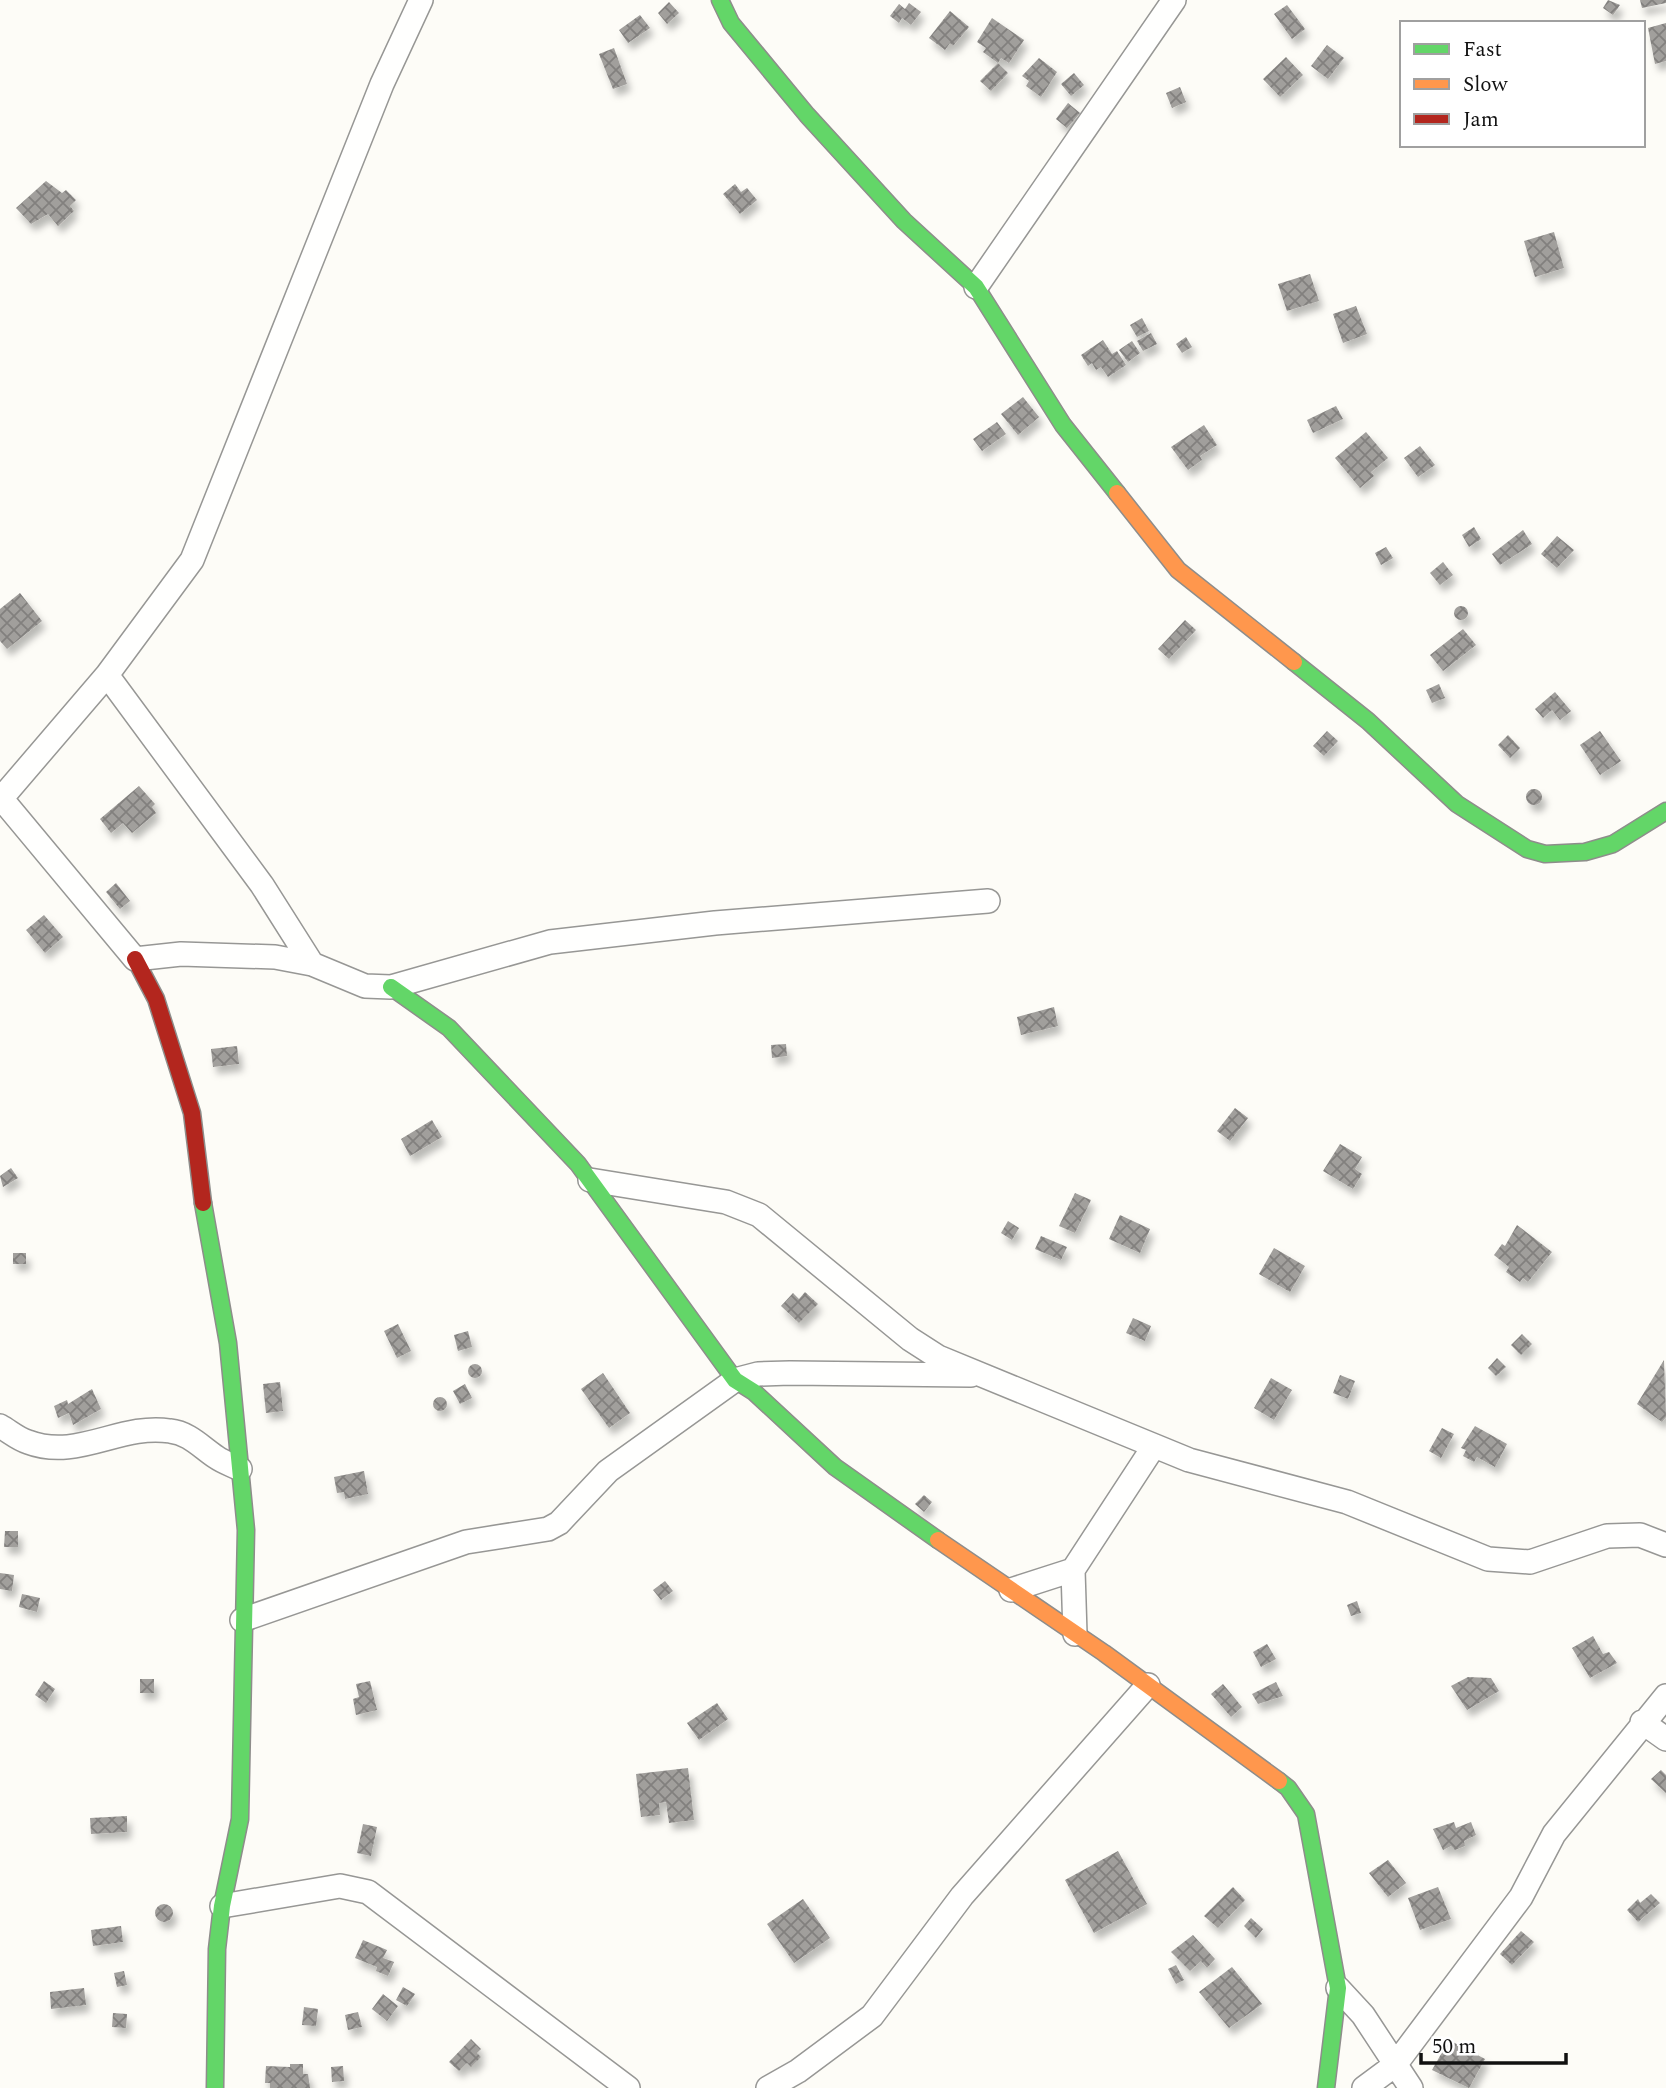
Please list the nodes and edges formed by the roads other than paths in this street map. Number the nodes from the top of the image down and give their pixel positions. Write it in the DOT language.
graph roads {
  1 [pos="421,0"];
  2 [pos="720,0"];
  3 [pos="1174,0"];
  4 [pos="976,288"];
  5 [pos="107,675"];
  6 [pos="1,799"];
  7 [pos="1666,811"];
  8 [pos="988,901"];
  9 [pos="135,959"];
  10 [pos="312,964"];
  11 [pos="391,987"];
  12 [pos="590,1180"];
  13 [pos="978,1375"];
  14 [pos="735,1380"];
  15 [pos="0,1426"];
  16 [pos="1154,1446"];
  17 [pos="240,1469"];
  18 [pos="1666,1545"];
  19 [pos="1073,1570"];
  20 [pos="1011,1591"];
  21 [pos="242,1620"];
  22 [pos="1075,1634"];
  23 [pos="1148,1685"];
  24 [pos="1666,1696"];
  25 [pos="1642,1722"];
  26 [pos="1666,1739"];
  27 [pos="222,1906"];
  28 [pos="1338,1988"];
  29 [pos="1395,2065"];
  30 [pos="215,2088"];
  31 [pos="628,2088"];
  32 [pos="768,2088"];
  33 [pos="1326,2088"];
  34 [pos="1364,2088"];
  35 [pos="1411,2088"];
  1 -- 5 [label="street"];
  2 -- 4 [label="street"];
  3 -- 4 [label="street"];
  4 -- 7 [label="street"];
  5 -- 6 [label="street"];
  5 -- 10 [label="street"];
  6 -- 9 [label="street"];
  8 -- 11 [label="street"];
  9 -- 10 [label="street"];
  9 -- 17 [label="street"];
  10 -- 11 [label="street"];
  11 -- 12 [label="street"];
  12 -- 13 [label="street"];
  12 -- 14 [label="street"];
  13 -- 14 [label="street"];
  13 -- 16 [label="street"];
  14 -- 20 [label="street"];
  14 -- 21 [label="street"];
  15 -- 17 [label="street"];
  16 -- 18 [label="street"];
  16 -- 19 [label="street"];
  17 -- 21 [label="street"];
  19 -- 20 [label="street"];
  19 -- 22 [label="street"];
  20 -- 22 [label="street"];
  21 -- 27 [label="street"];
  22 -- 23 [label="street"];
  23 -- 28 [label="street"];
  23 -- 32 [label="street"];
  24 -- 25 [label="street"];
  25 -- 26 [label="street"];
  25 -- 29 [label="street"];
  27 -- 30 [label="street"];
  27 -- 31 [label="street"];
  28 -- 29 [label="street"];
  28 -- 33 [label="street"];
  29 -- 34 [label="street"];
  29 -- 35 [label="street"];
}
